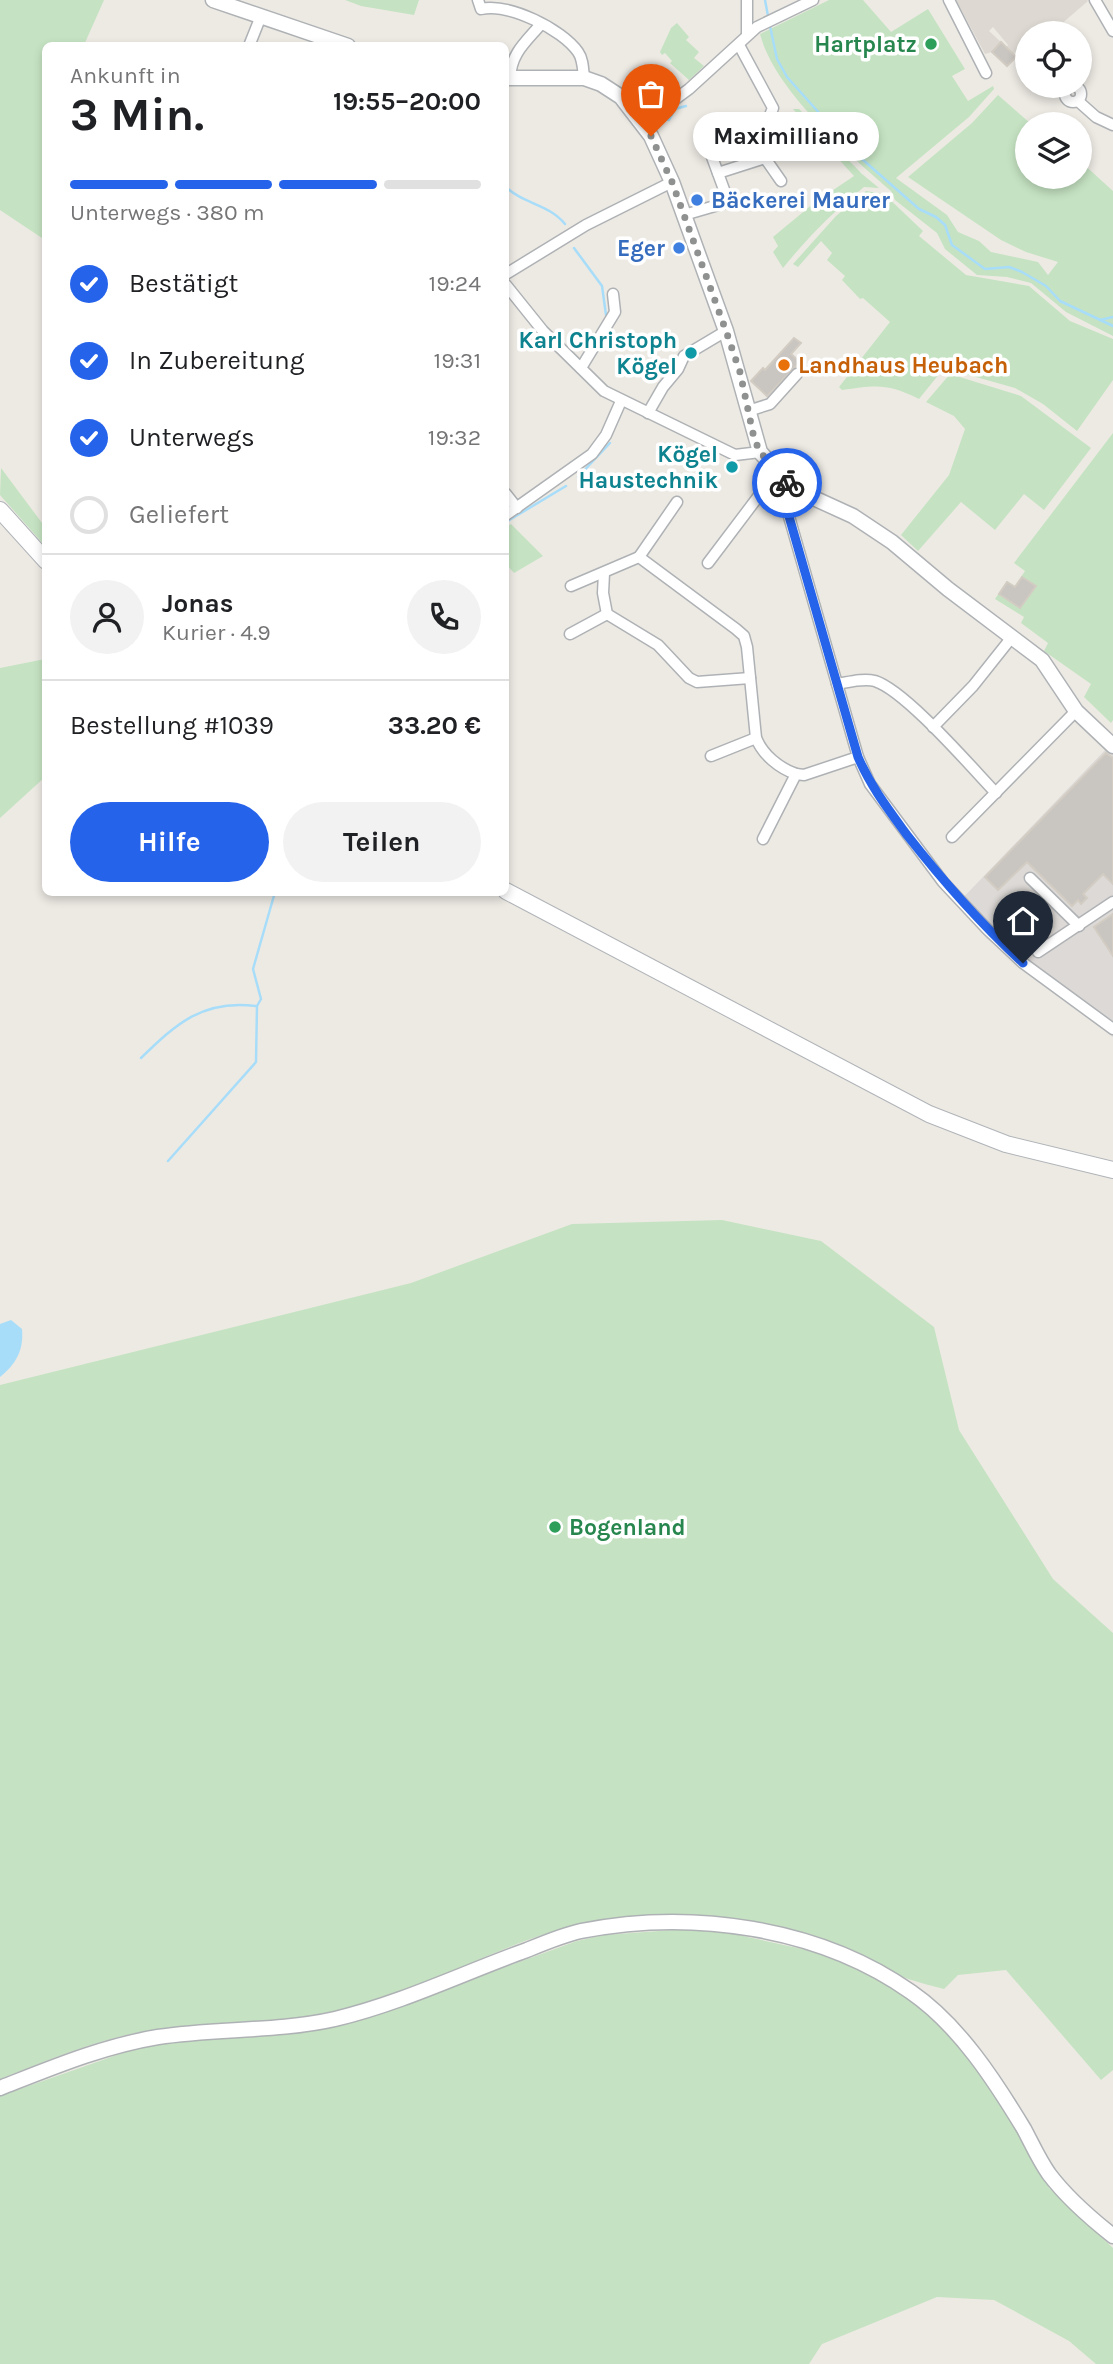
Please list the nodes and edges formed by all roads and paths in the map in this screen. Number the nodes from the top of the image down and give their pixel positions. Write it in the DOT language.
graph roads {
  1 [pos="213,0"];
  2 [pos="478,0"];
  3 [pos="747,0"];
  4 [pos="813,0"];
  5 [pos="949,0"];
  6 [pos="1095,0"];
  7 [pos="261,16"];
  8 [pos="541,24"];
  9 [pos="1113,31"];
  10 [pos="747,35"];
  11 [pos="251,42"];
  12 [pos="337,42"];
  13 [pos="740,45"];
  14 [pos="509,73"];
  15 [pos="986,73"];
  16 [pos="509,78"];
  17 [pos="584,78"];
  18 [pos="1078,101"];
  19 [pos="643,123"];
  20 [pos="1113,125"];
  21 [pos="760,142"];
  22 [pos="765,158"];
  23 [pos="718,173"];
  24 [pos="781,181"];
  25 [pos="672,182"];
  26 [pos="684,215"];
  27 [pos="509,272"];
  28 [pos="612,294"];
  29 [pos="510,298"];
  30 [pos="726,331"];
  31 [pos="581,368"];
  32 [pos="797,374"];
  33 [pos="621,401"];
  34 [pos="748,411"];
  35 [pos="648,413"];
  36 [pos="760,452"];
  37 [pos="776,473"];
  38 [pos="794,489"];
  39 [pos="509,498"];
  40 [pos="677,502"];
  41 [pos="517,508"];
  42 [pos="0,510"];
  43 [pos="509,513"];
  44 [pos="42,557"];
  45 [pos="639,557"];
  46 [pos="708,563"];
  47 [pos="604,573"];
  48 [pos="571,586"];
  49 [pos="607,614"];
  50 [pos="570,634"];
  51 [pos="1012,638"];
  52 [pos="750,678"];
  53 [pos="837,684"];
  54 [pos="1076,711"];
  55 [pos="933,727"];
  56 [pos="756,738"];
  57 [pos="1113,746"];
  58 [pos="711,756"];
  59 [pos="858,757"];
  60 [pos="796,774"];
  61 [pos="996,793"];
  62 [pos="952,837"];
  63 [pos="762,839"];
  64 [pos="1030,878"];
  65 [pos="509,893"];
  66 [pos="1113,902"];
  67 [pos="1079,926"];
  68 [pos="1038,952"];
  69 [pos="1113,1029"];
  70 [pos="1113,1170"];
  71 [pos="0,2088"];
  72 [pos="1113,2236"];
  1 -- 7 [label="street"];
  2 -- 8 [label="street"];
  3 -- 10 [label="street"];
  4 -- 10 [label="street"];
  5 -- 15 [label="street"];
  6 -- 9 [label="street"];
  7 -- 11 [label="street"];
  7 -- 12 [label="street"];
  8 -- 14 [label="street"];
  8 -- 17 [label="street"];
  10 -- 13 [label="street"];
  13 -- 19 [label="street"];
  13 -- 21 [label="street"];
  16 -- 17 [label="street"];
  17 -- 19 [label="street"];
  18 -- 20 [label="street"];
  19 -- 25 [label="street"];
  21 -- 22 [label="street"];
  21 -- 23 [label="street"];
  22 -- 23 [label="street"];
  22 -- 24 [label="street"];
  23 -- 26 [label="street"];
  25 -- 26 [label="street"];
  25 -- 27 [label="street"];
  26 -- 30 [label="street"];
  28 -- 31 [label="street"];
  29 -- 31 [label="street"];
  30 -- 34 [label="street"];
  30 -- 35 [label="street"];
  31 -- 33 [label="street"];
  32 -- 34 [label="street"];
  33 -- 35 [label="street"];
  33 -- 41 [label="street"];
  34 -- 36 [label="street"];
  35 -- 36 [label="street"];
  36 -- 37 [label="street"];
  37 -- 38 [label="street"];
  37 -- 46 [label="street"];
  38 -- 51 [label="street"];
  38 -- 53 [label="street"];
  39 -- 41 [label="street"];
  40 -- 45 [label="street"];
  41 -- 43 [label="street"];
  42 -- 44 [label="main road"];
  45 -- 47 [label="street"];
  45 -- 52 [label="street"];
  47 -- 48 [label="street"];
  47 -- 49 [label="street"];
  49 -- 50 [label="street"];
  49 -- 52 [label="street"];
  51 -- 54 [label="street"];
  51 -- 55 [label="street"];
  52 -- 56 [label="street"];
  53 -- 55 [label="street"];
  53 -- 59 [label="street"];
  54 -- 57 [label="street"];
  54 -- 61 [label="street"];
  55 -- 61 [label="street"];
  56 -- 58 [label="street"];
  56 -- 60 [label="street"];
  59 -- 60 [label="street"];
  59 -- 69 [label="street"];
  60 -- 63 [label="street"];
  61 -- 62 [label="street"];
  64 -- 67 [label="street"];
  65 -- 70 [label="main road"];
  66 -- 67 [label="street"];
  67 -- 68 [label="street"];
  71 -- 72 [label="street"];
}
